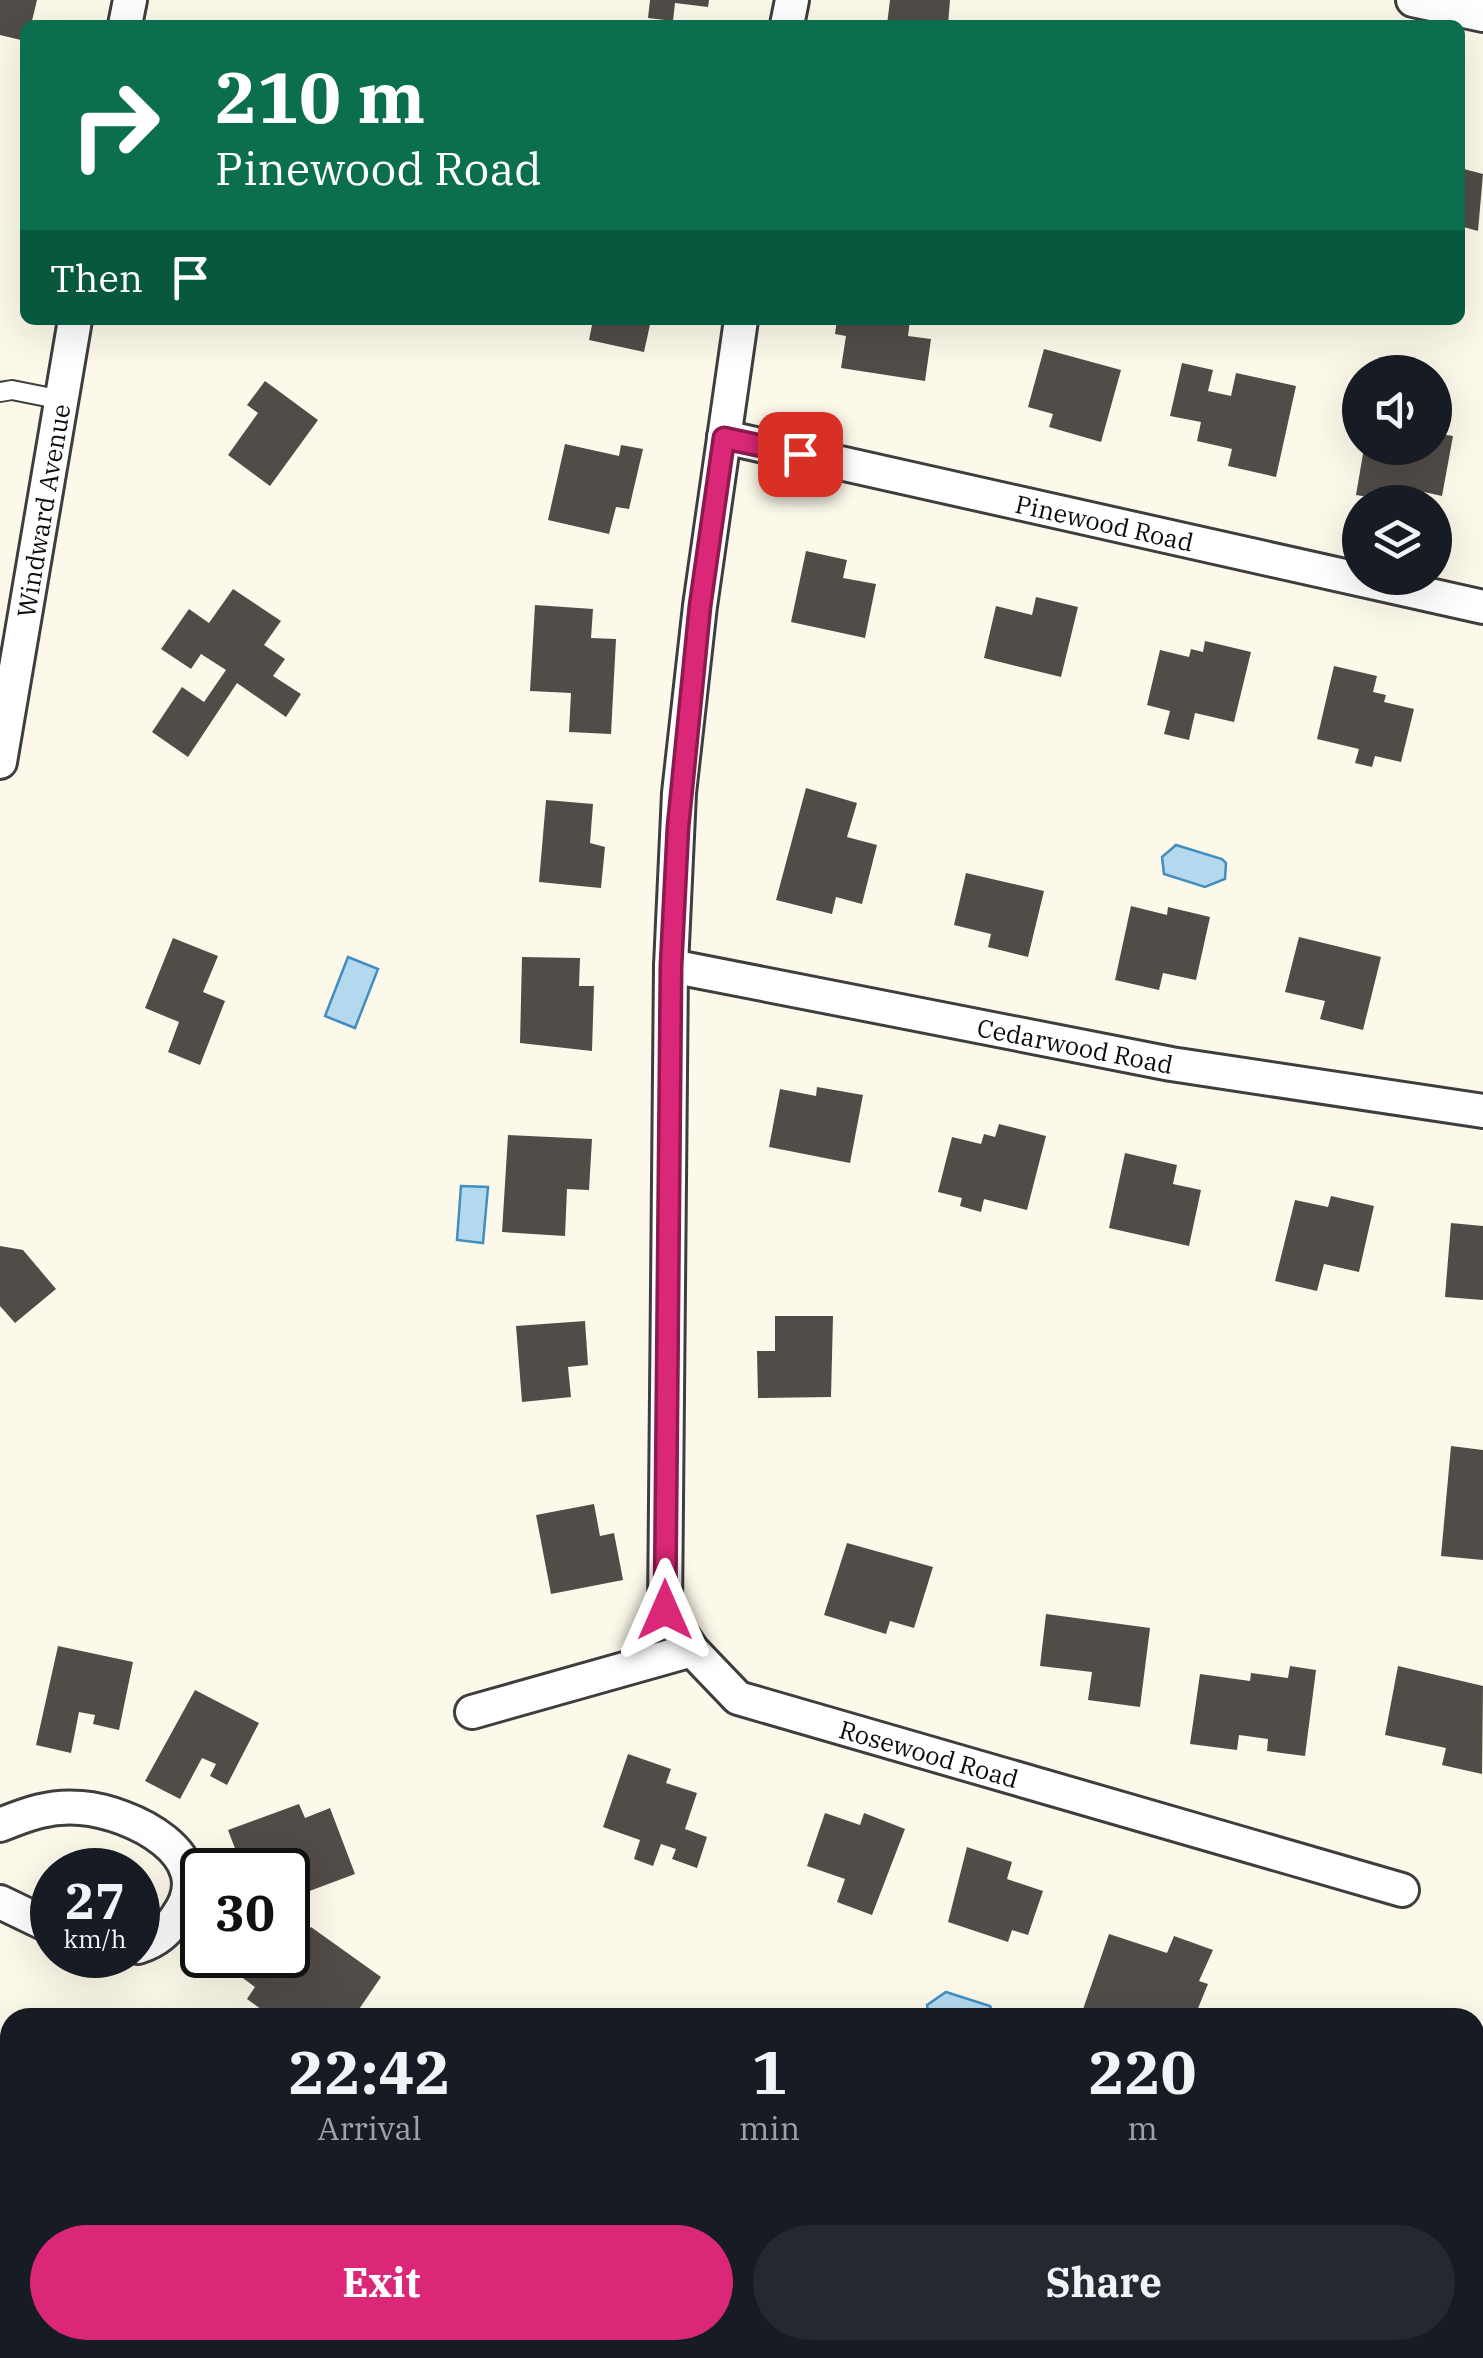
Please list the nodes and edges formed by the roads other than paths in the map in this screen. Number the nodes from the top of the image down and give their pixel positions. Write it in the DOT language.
graph roads {
  1 [pos="1412,0"];
  2 [pos="1483,16"];
  3 [pos="74,325"];
  4 [pos="740,325"];
  5 [pos="4,386"];
  6 [pos="62,400"];
  7 [pos="724,438"];
  8 [pos="1483,607"];
  9 [pos="0,762"];
  10 [pos="671,966"];
  11 [pos="1483,1111"];
  12 [pos="692,1650"];
  13 [pos="472,1712"];
  14 [pos="0,1825"];
  15 [pos="1402,1890"];
  16 [pos="0,1902"];
  17 [pos="30,1916"];
  18 [pos="160,1937"];
  1 -- 2 [label="street"];
  3 -- 6 [label="street, Windward Avenue"];
  4 -- 7 [label="street, Rosewood Road"];
  5 -- 6 [label="lane"];
  6 -- 9 [label="street, Windward Avenue"];
  7 -- 8 [label="street, Pinewood Road"];
  7 -- 10 [label="street, Rosewood Road"];
  10 -- 11 [label="street, Cedarwood Road"];
  10 -- 12 [label="street, Rosewood Road"];
  12 -- 13 [label="street"];
  12 -- 15 [label="street, Rosewood Road"];
  14 -- 18 [label="street"];
  16 -- 17 [label="street"];
}
